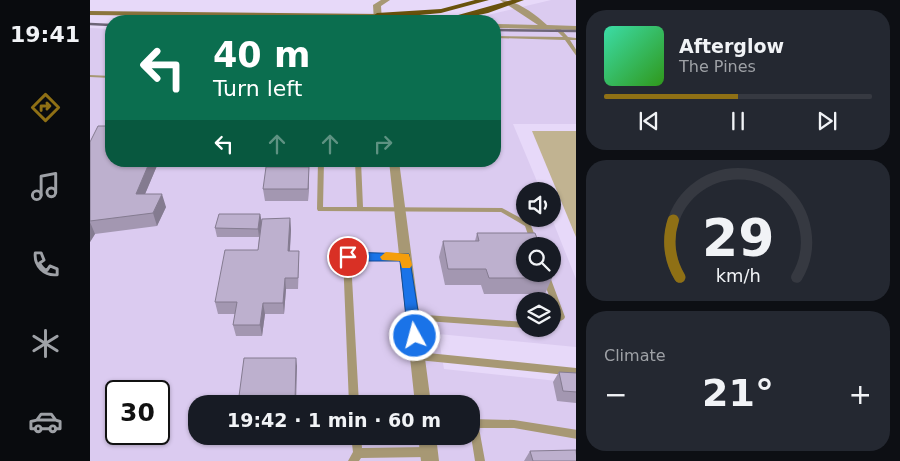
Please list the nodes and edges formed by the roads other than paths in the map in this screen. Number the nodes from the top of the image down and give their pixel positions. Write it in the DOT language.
graph roads {
  1 [pos="386,0"];
  2 [pos="485,0"];
  3 [pos="520,0"];
  4 [pos="507,2"];
  5 [pos="90,13"];
  6 [pos="205,15"];
  7 [pos="378,15"];
  8 [pos="406,15"];
  9 [pos="460,15"];
  10 [pos="90,20"];
  11 [pos="105,20"];
  12 [pos="501,26"];
  13 [pos="545,27"];
  14 [pos="556,27"];
  15 [pos="576,28"];
  16 [pos="501,37"];
  17 [pos="566,38"];
  18 [pos="576,39"];
  19 [pos="576,56"];
  20 [pos="90,76"];
  21 [pos="105,77"];
  22 [pos="321,167"];
  23 [pos="358,167"];
  24 [pos="395,167"];
  25 [pos="360,209"];
  26 [pos="399,210"];
  27 [pos="532,237"];
  28 [pos="405,257"];
  29 [pos="412,317"];
  30 [pos="516,325"];
  31 [pos="417,356"];
  32 [pos="576,372"];
  33 [pos="354,395"];
  34 [pos="422,395"];
  35 [pos="480,423"];
  36 [pos="576,435"];
  37 [pos="477,445"];
  38 [pos="429,450"];
  39 [pos="355,457"];
  40 [pos="480,461"];
  1 -- 7 [label="street"];
  2 -- 8 [label="highway"];
  3 -- 4 [label="highway"];
  4 -- 9 [label="highway"];
  4 -- 13 [label="street"];
  5 -- 6 [label="main road"];
  10 -- 11 [label="main road"];
  12 -- 13 [label="street"];
  13 -- 14 [label="street"];
  14 -- 15 [label="street"];
  14 -- 17 [label="lane"];
  16 -- 17 [label="lane"];
  17 -- 18 [label="lane"];
  17 -- 19 [label="lane"];
  20 -- 21 [label="lane"];
  22 -- 25 [label="lane"];
  23 -- 25 [label="lane"];
  24 -- 26 [label="street"];
  25 -- 26 [label="lane"];
  26 -- 27 [label="lane"];
  26 -- 28 [label="street"];
  28 -- 29 [label="street"];
  28 -- 33 [label="lane"];
  29 -- 30 [label="lane"];
  29 -- 31 [label="street"];
  31 -- 32 [label="lane"];
  31 -- 34 [label="street"];
  35 -- 36 [label="lane"];
  37 -- 40 [label="lane"];
  38 -- 39 [label="lane"];
}
